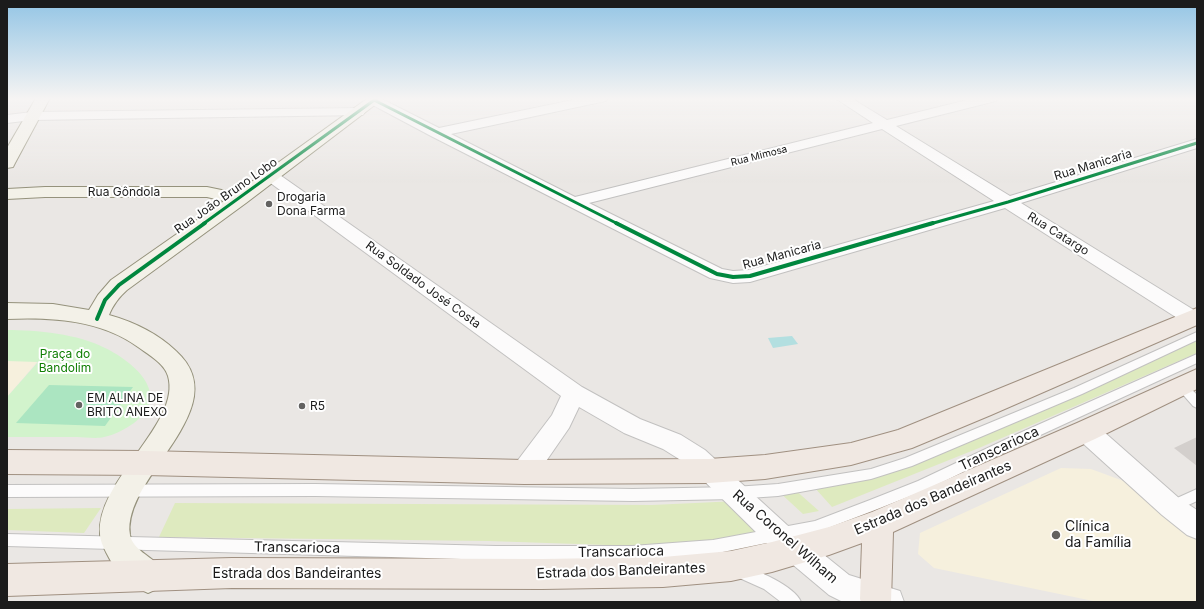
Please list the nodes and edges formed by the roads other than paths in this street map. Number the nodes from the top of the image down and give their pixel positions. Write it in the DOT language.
graph roads {
  1 [pos="26,126"];
  2 [pos="338,126"];
  3 [pos="424,126"];
  4 [pos="467,126"];
  5 [pos="874,126"];
  6 [pos="888,126"];
  7 [pos="436,133"];
  8 [pos="1197,143"];
  9 [pos="7,163"];
  10 [pos="271,176"];
  11 [pos="7,194"];
  12 [pos="240,198"];
  13 [pos="574,202"];
  14 [pos="1008,202"];
  15 [pos="7,312"];
  16 [pos="98,319"];
  17 [pos="1195,324"];
  18 [pos="1197,358"];
  19 [pos="1192,389"];
  20 [pos="574,393"];
  21 [pos="1086,431"];
  22 [pos="7,462"];
  23 [pos="145,462"];
  24 [pos="709,471"];
  25 [pos="524,472"];
  26 [pos="7,490"];
  27 [pos="128,490"];
  28 [pos="734,493"];
  29 [pos="1197,495"];
  30 [pos="1171,507"];
  31 [pos="878,524"];
  32 [pos="1197,526"];
  33 [pos="7,540"];
  34 [pos="787,542"];
  35 [pos="115,543"];
  36 [pos="731,566"];
  37 [pos="148,577"];
  38 [pos="7,580"];
  39 [pos="880,601"];
  40 [pos="794,602"];
  1 -- 9 [label="street"];
  2 -- 10 [label="street, Rua João Bruno Lobo"];
  3 -- 7 [label="street, Rua Manicaria"];
  4 -- 7 [label="street"];
  5 -- 13 [label="street, Rua Mimosa"];
  6 -- 14 [label="street, Rua Catargo"];
  7 -- 13 [label="street, Rua Manicaria"];
  8 -- 14 [label="street, Rua Manicaria"];
  10 -- 12 [label="street, Rua João Bruno Lobo"];
  10 -- 20 [label="street, Rua Soldado José Costa"];
  11 -- 12 [label="street, Rua Gôndola"];
  12 -- 16 [label="street, Rua João Bruno Lobo"];
  13 -- 14 [label="street, Rua Manicaria"];
  14 -- 17 [label="street, Rua Catargo"];
  15 -- 16 [label="street"];
  16 -- 23 [label="street"];
  17 -- 24 [label="main road"];
  17 -- 28 [label="lane, Transcarioca"];
  18 -- 34 [label="lane, Transcarioca"];
  19 -- 21 [label="main road, Estrada dos Bandeirantes"];
  20 -- 24 [label="street, Rua Soldado José Costa"];
  20 -- 25 [label="street"];
  21 -- 30 [label="street"];
  21 -- 31 [label="main road, Estrada dos Bandeirantes"];
  22 -- 23 [label="main road"];
  23 -- 25 [label="main road"];
  23 -- 27 [label="street"];
  24 -- 25 [label="main road"];
  24 -- 28 [label="street, Rua Coronel Wilham"];
  26 -- 27 [label="lane, Transcarioca"];
  27 -- 28 [label="lane, Transcarioca"];
  27 -- 35 [label="street"];
  28 -- 34 [label="street, Rua Coronel Wilham"];
  29 -- 30 [label="lane"];
  30 -- 32 [label="street"];
  31 -- 34 [label="main road, Estrada dos Bandeirantes"];
  31 -- 39 [label="main road"];
  33 -- 35 [label="lane, Transcarioca"];
  34 -- 35 [label="lane, Transcarioca"];
  34 -- 36 [label="main road, Estrada dos Bandeirantes"];
  34 -- 39 [label="street, Rua Coronel Wilham"];
  35 -- 37 [label="street"];
  36 -- 37 [label="main road, Estrada dos Bandeirantes"];
  36 -- 40 [label="lane"];
  37 -- 38 [label="main road, Estrada dos Bandeirantes"];
}
